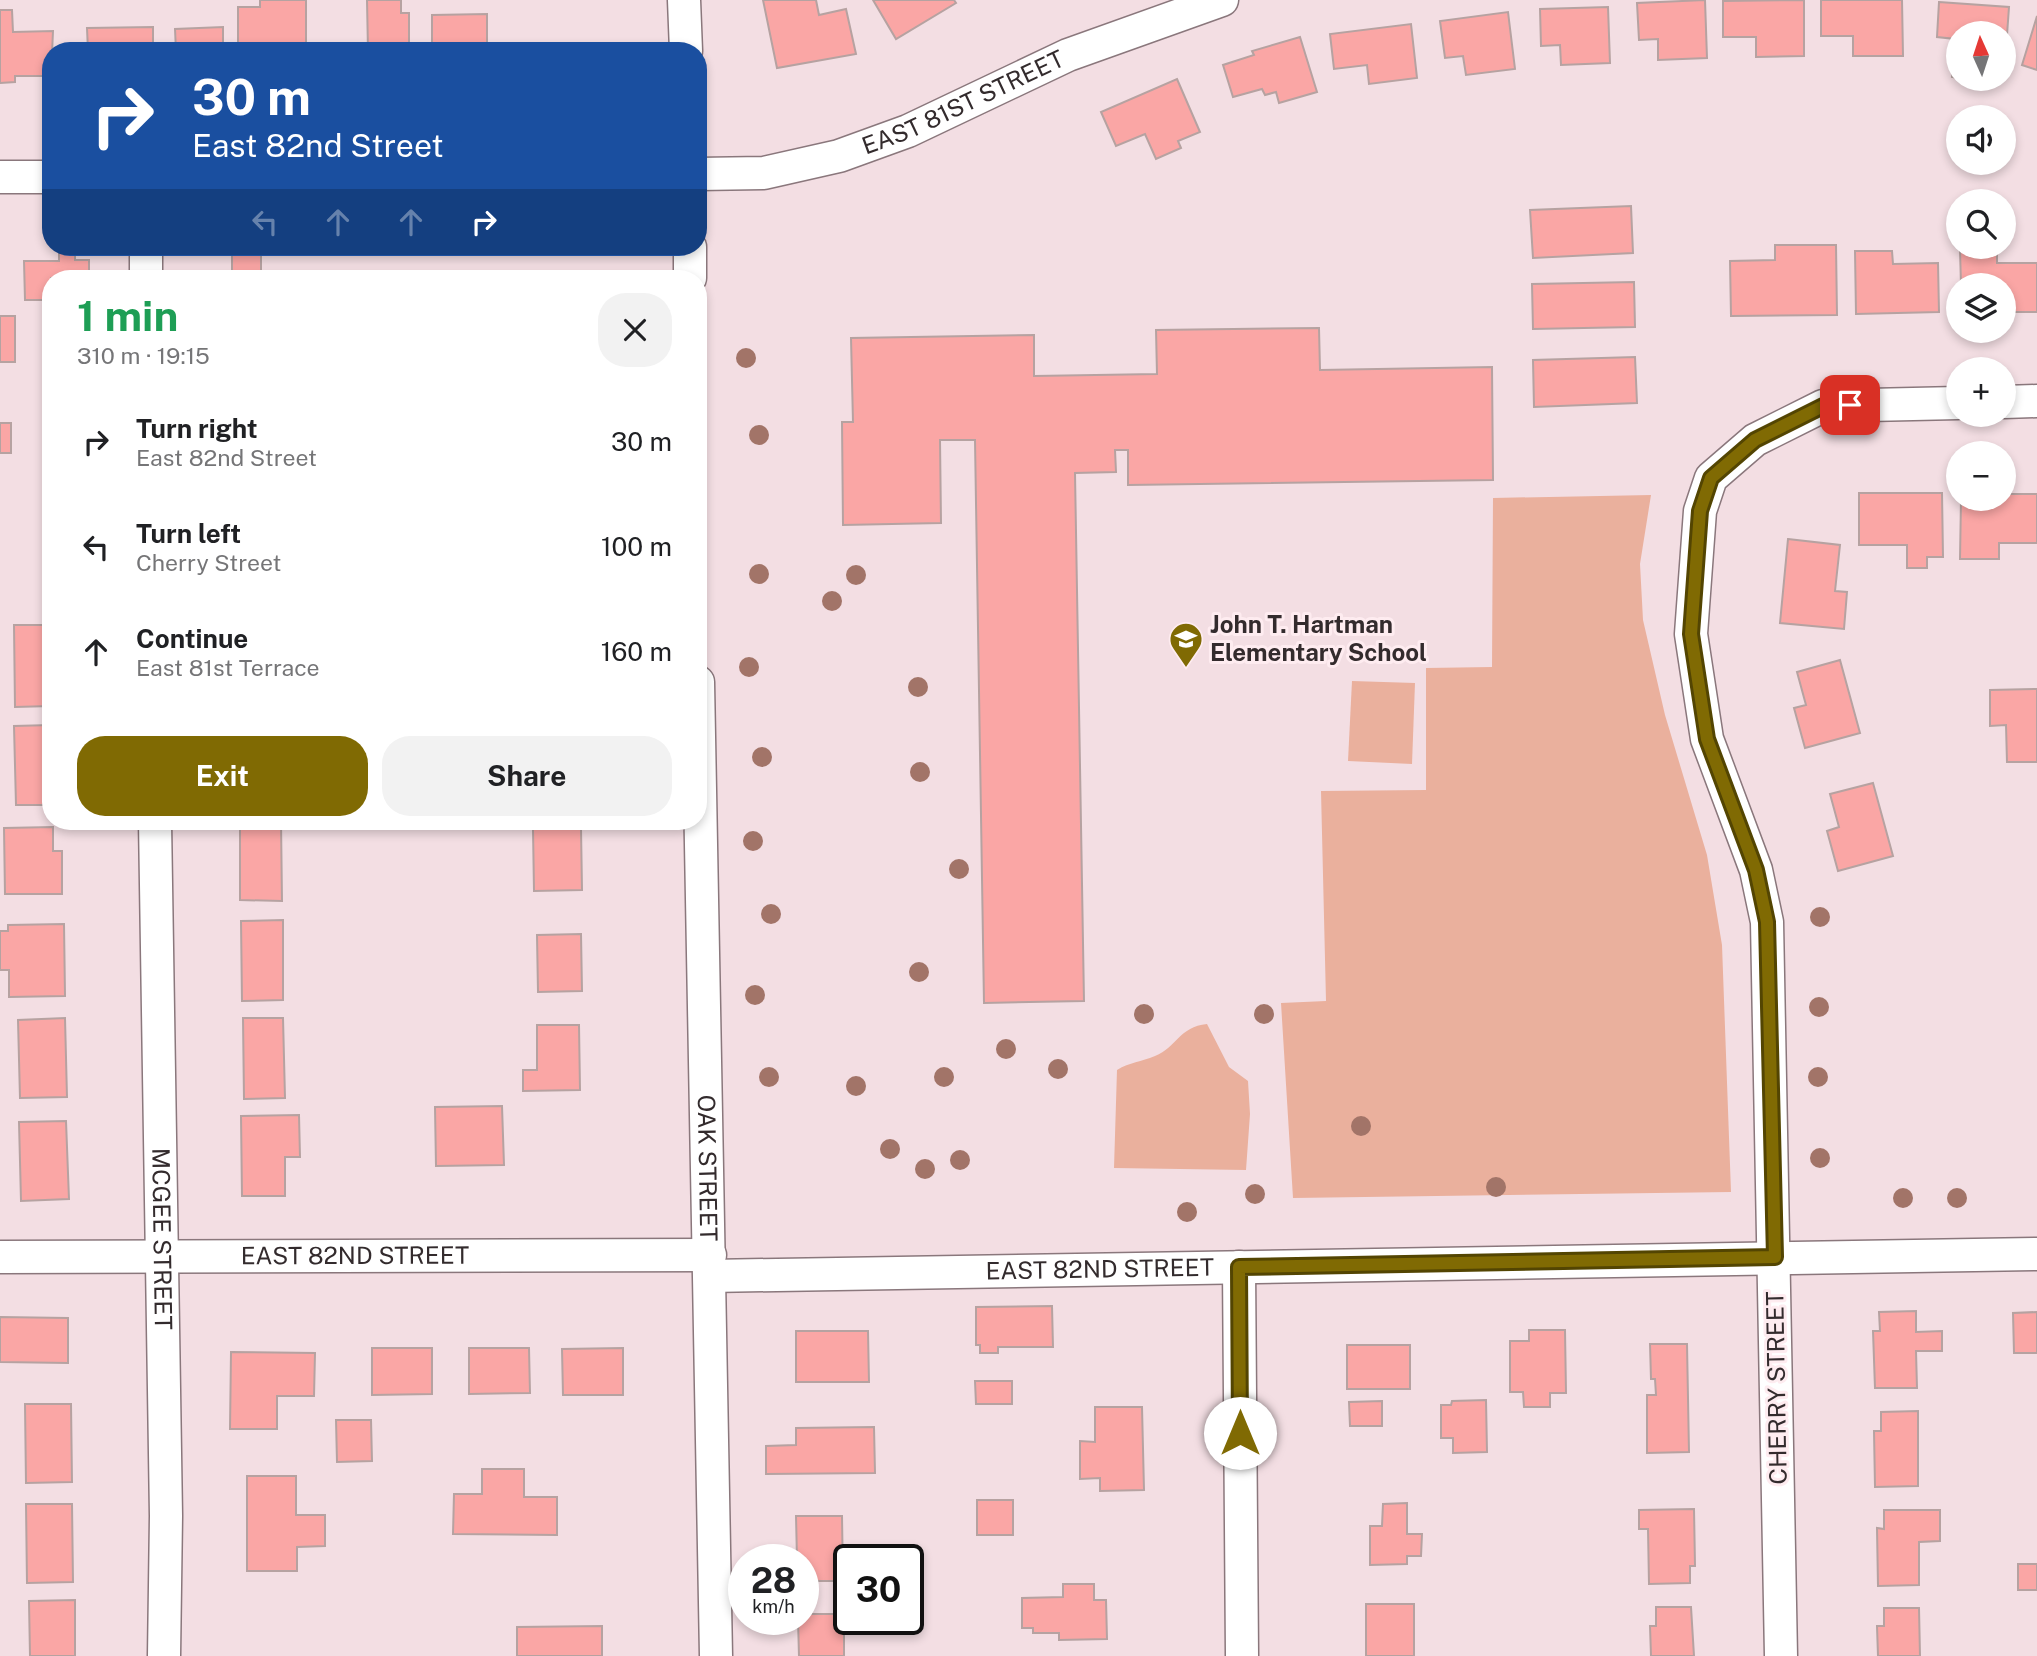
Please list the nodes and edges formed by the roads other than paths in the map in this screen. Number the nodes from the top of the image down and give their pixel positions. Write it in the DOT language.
graph roads {
  1 [pos="684,0"];
  2 [pos="1222,0"];
  3 [pos="685,42"];
  4 [pos="707,174"];
  5 [pos="0,177"];
  6 [pos="42,177"];
  7 [pos="2037,401"];
  8 [pos="2016,402"];
  9 [pos="1946,403"];
  10 [pos="155,830"];
  11 [pos="701,830"];
  12 [pos="2037,1254"];
  13 [pos="0,1257"];
  14 [pos="162,1257"];
  15 [pos="1775,1257"];
  16 [pos="710,1266"];
  17 [pos="1239,1267"];
  18 [pos="164,1656"];
  19 [pos="716,1656"];
  20 [pos="1242,1656"];
  21 [pos="1781,1656"];
  1 -- 3 [label="street"];
  2 -- 4 [label="street, EAST 81ST STREET"];
  5 -- 6 [label="street"];
  7 -- 8 [label="street"];
  9 -- 15 [label="street, CHERRY STREET"];
  10 -- 14 [label="street, MCGEE STREET"];
  11 -- 16 [label="street, OAK STREET"];
  12 -- 15 [label="street, EAST 82ND STREET"];
  13 -- 14 [label="street, EAST 82ND STREET"];
  14 -- 16 [label="street, EAST 82ND STREET"];
  14 -- 18 [label="street, MCGEE STREET"];
  15 -- 17 [label="street, EAST 82ND STREET"];
  15 -- 21 [label="street, CHERRY STREET"];
  16 -- 17 [label="street, EAST 82ND STREET"];
  16 -- 19 [label="street, OAK STREET"];
  17 -- 20 [label="street"];
}
